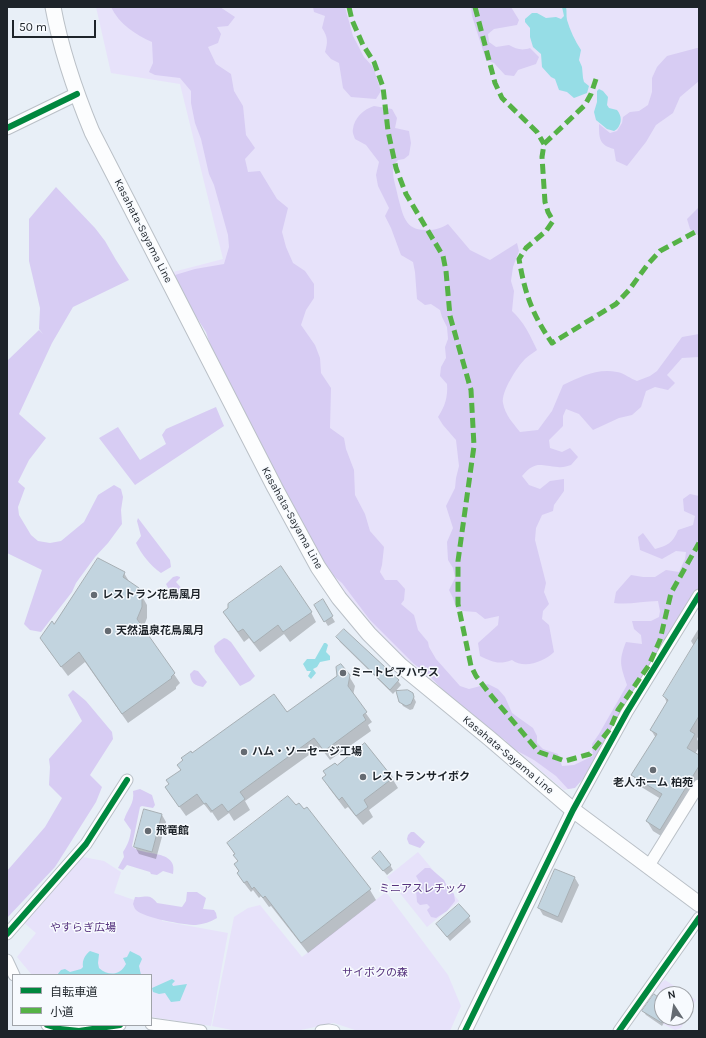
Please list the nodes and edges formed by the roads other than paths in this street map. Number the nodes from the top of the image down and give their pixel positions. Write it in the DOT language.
graph roads {
  1 [pos="53,7"];
  2 [pos="77,94"];
  3 [pos="7,128"];
  4 [pos="699,595"];
  5 [pos="127,780"];
  6 [pos="699,785"];
  7 [pos="572,810"];
  8 [pos="648,867"];
  9 [pos="699,904"];
  10 [pos="699,918"];
  11 [pos="7,934"];
  12 [pos="7,960"];
  13 [pos="14,974"];
  14 [pos="152,1024"];
  15 [pos="50,1026"];
  16 [pos="113,1026"];
  17 [pos="201,1031"];
  18 [pos="321,1031"];
  19 [pos="334,1031"];
  20 [pos="464,1031"];
  21 [pos="619,1031"];
  1 -- 2 [label="main road, Kasahata-Sayama Line"];
  2 -- 3 [label="street"];
  2 -- 7 [label="main road, Kasahata-Sayama Line"];
  4 -- 7 [label="street"];
  5 -- 11 [label="street"];
  6 -- 8 [label="street"];
  7 -- 8 [label="main road, Kasahata-Sayama Line"];
  7 -- 20 [label="street"];
  8 -- 9 [label="main road, Kasahata-Sayama Line"];
  10 -- 21 [label="street"];
  12 -- 13 [label="street"];
  14 -- 17 [label="street"];
  15 -- 16 [label="street"];
  18 -- 19 [label="street"];
}
